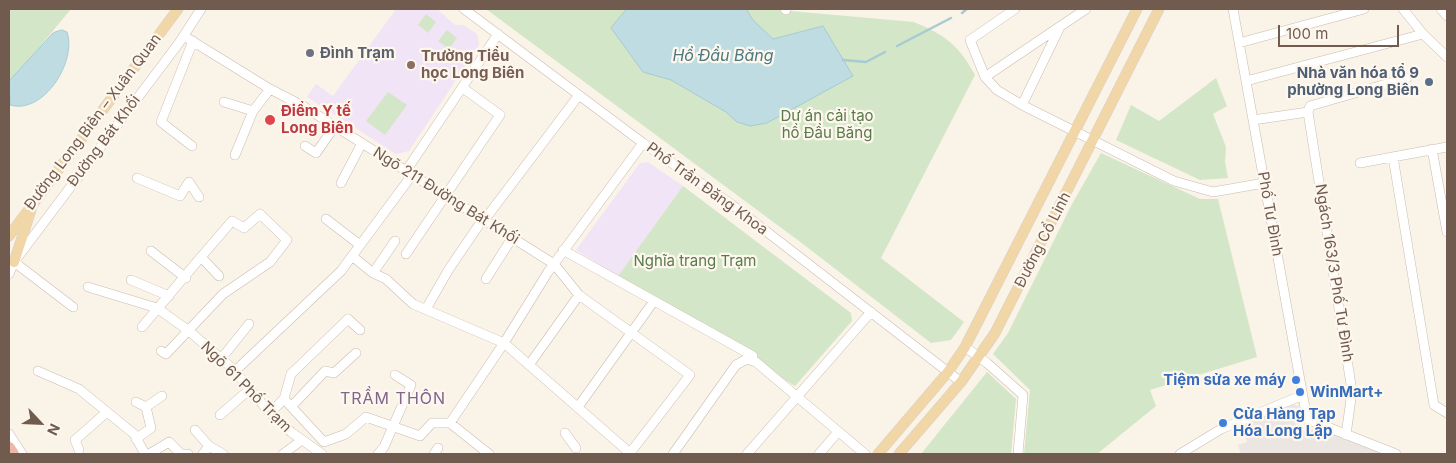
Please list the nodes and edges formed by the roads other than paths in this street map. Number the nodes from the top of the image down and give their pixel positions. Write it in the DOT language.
graph roads {
  1 [pos="178,9"];
  2 [pos="201,9"];
  3 [pos="464,9"];
  4 [pos="1015,9"];
  5 [pos="1086,9"];
  6 [pos="1138,9"];
  7 [pos="1159,9"];
  8 [pos="1233,9"];
  9 [pos="1364,9"];
  10 [pos="1403,9"];
  11 [pos="1441,9"];
  12 [pos="1447,16"];
  13 [pos="1060,27"];
  14 [pos="498,34"];
  15 [pos="1423,34"];
  16 [pos="184,36"];
  17 [pos="192,41"];
  18 [pos="1239,43"];
  19 [pos="1447,57"];
  20 [pos="985,77"];
  21 [pos="1407,78"];
  22 [pos="1246,81"];
  23 [pos="462,88"];
  24 [pos="270,89"];
  25 [pos="579,95"];
  26 [pos="224,102"];
  27 [pos="1022,105"];
  28 [pos="254,111"];
  29 [pos="1308,112"];
  30 [pos="1253,120"];
  31 [pos="335,126"];
  32 [pos="1074,132"];
  33 [pos="1092,141"];
  34 [pos="362,143"];
  35 [pos="643,143"];
  36 [pos="192,146"];
  37 [pos="305,146"];
  38 [pos="1447,147"];
  39 [pos="1432,149"];
  40 [pos="235,155"];
  41 [pos="1393,157"];
  42 [pos="1360,163"];
  43 [pos="409,173"];
  44 [pos="137,178"];
  45 [pos="341,183"];
  46 [pos="1264,183"];
  47 [pos="444,195"];
  48 [pos="199,197"];
  49 [pos="34,200"];
  50 [pos="326,219"];
  51 [pos="483,219"];
  52 [pos="1447,232"];
  53 [pos="9,236"];
  54 [pos="512,238"];
  55 [pos="395,241"];
  56 [pos="360,245"];
  57 [pos="563,250"];
  58 [pos="151,251"];
  59 [pos="406,254"];
  60 [pos="352,256"];
  61 [pos="201,257"];
  62 [pos="14,262"];
  63 [pos="554,264"];
  64 [pos="373,273"];
  65 [pos="9,274"];
  66 [pos="219,276"];
  67 [pos="186,278"];
  68 [pos="486,279"];
  69 [pos="131,280"];
  70 [pos="88,287"];
  71 [pos="578,295"];
  72 [pos="169,296"];
  73 [pos="654,301"];
  74 [pos="73,307"];
  75 [pos="158,308"];
  76 [pos="426,309"];
  77 [pos="340,312"];
  78 [pos="871,312"];
  79 [pos="348,319"];
  80 [pos="248,324"];
  81 [pos="142,327"];
  82 [pos="360,330"];
  83 [pos="189,331"];
  84 [pos="632,333"];
  85 [pos="504,343"];
  86 [pos="965,347"];
  87 [pos="161,350"];
  88 [pos="356,353"];
  89 [pos="753,356"];
  90 [pos="980,358"];
  91 [pos="221,359"];
  92 [pos="529,365"];
  93 [pos="38,371"];
  94 [pos="235,371"];
  95 [pos="948,372"];
  96 [pos="394,375"];
  97 [pos="962,382"];
  98 [pos="250,390"];
  99 [pos="1303,395"];
  100 [pos="162,396"];
  101 [pos="797,397"];
  102 [pos="284,399"];
  103 [pos="136,402"];
  104 [pos="292,406"];
  105 [pos="578,406"];
  106 [pos="146,407"];
  107 [pos="107,412"];
  108 [pos="270,413"];
  109 [pos="1447,413"];
  110 [pos="220,415"];
  111 [pos="450,423"];
  112 [pos="393,426"];
  113 [pos="195,430"];
  114 [pos="838,432"];
  115 [pos="564,433"];
  116 [pos="9,434"];
  117 [pos="1346,435"];
  118 [pos="136,439"];
  119 [pos="302,440"];
  120 [pos="209,446"];
  121 [pos="9,448"];
  122 [pos="576,448"];
  123 [pos="79,450"];
  124 [pos="13,454"];
  125 [pos="22,454"];
  126 [pos="145,454"];
  127 [pos="150,454"];
  128 [pos="188,454"];
  129 [pos="203,454"];
  130 [pos="222,454"];
  131 [pos="283,454"];
  132 [pos="322,454"];
  133 [pos="378,454"];
  134 [pos="489,454"];
  135 [pos="630,454"];
  136 [pos="672,454"];
  137 [pos="747,454"];
  138 [pos="819,454"];
  139 [pos="865,454"];
  140 [pos="878,454"];
  141 [pos="899,454"];
  142 [pos="1018,454"];
  143 [pos="1180,454"];
  144 [pos="1396,454"];
  1 -- 49 [label="main road, Đường Long Biên – Xuân Quan"];
  2 -- 16 [label="street, Đường Bát Khối"];
  3 -- 14 [label="street, Phố Trần Đăng Khoa"];
  4 -- 20 [label="street"];
  5 -- 13 [label="street"];
  6 -- 32 [label="main road, Đường Cổ Linh"];
  7 -- 33 [label="main road, Đường Cổ Linh"];
  8 -- 18 [label="street, Phố Tư Đình"];
  9 -- 18 [label="street"];
  10 -- 15 [label="street"];
  11 -- 12 [label="street"];
  13 -- 20 [label="street"];
  13 -- 27 [label="street"];
  14 -- 23 [label="street"];
  14 -- 25 [label="street, Phố Trần Đăng Khoa"];
  15 -- 19 [label="street"];
  15 -- 22 [label="street"];
  16 -- 17 [label="street, Ngõ 211 Đường Bát Khối"];
  16 -- 62 [label="street, Đường Bát Khối"];
  17 -- 24 [label="street, Ngõ 211 Đường Bát Khối"];
  17 -- 36 [label="street"];
  18 -- 22 [label="street, Phố Tư Đình"];
  20 -- 27 [label="street"];
  21 -- 29 [label="street"];
  22 -- 30 [label="street, Phố Tư Đình"];
  23 -- 43 [label="street"];
  23 -- 47 [label="street"];
  24 -- 28 [label="street"];
  24 -- 31 [label="street, Ngõ 211 Đường Bát Khối"];
  25 -- 35 [label="street, Phố Trần Đăng Khoa"];
  25 -- 51 [label="street"];
  26 -- 28 [label="street"];
  27 -- 32 [label="street"];
  28 -- 40 [label="street"];
  29 -- 30 [label="street"];
  29 -- 117 [label="street, Ngách 163/3 Phố Tư Đình"];
  30 -- 46 [label="street, Phố Tư Đình"];
  31 -- 34 [label="street, Ngõ 211 Đường Bát Khối"];
  31 -- 37 [label="street"];
  32 -- 33 [label="street"];
  32 -- 86 [label="main road, Đường Cổ Linh"];
  33 -- 46 [label="street"];
  33 -- 90 [label="main road, Đường Cổ Linh"];
  34 -- 43 [label="street, Ngõ 211 Đường Bát Khối"];
  34 -- 45 [label="street"];
  35 -- 57 [label="street"];
  35 -- 78 [label="street, Phố Trần Đăng Khoa"];
  38 -- 39 [label="street"];
  39 -- 41 [label="street"];
  39 -- 52 [label="street"];
  41 -- 42 [label="street"];
  41 -- 109 [label="street"];
  43 -- 47 [label="street, Ngõ 211 Đường Bát Khối"];
  43 -- 56 [label="street"];
  44 -- 48 [label="street"];
  46 -- 99 [label="street, Phố Tư Đình"];
  47 -- 51 [label="street, Ngõ 211 Đường Bát Khối"];
  47 -- 59 [label="street"];
  49 -- 53 [label="main road, Đường Long Biên – Xuân Quan"];
  49 -- 62 [label="main road"];
  50 -- 56 [label="street"];
  51 -- 54 [label="street, Ngõ 211 Đường Bát Khối"];
  51 -- 76 [label="street"];
  54 -- 63 [label="street, Ngõ 211 Đường Bát Khối"];
  54 -- 68 [label="street"];
  55 -- 64 [label="street"];
  56 -- 60 [label="street"];
  57 -- 63 [label="street"];
  57 -- 73 [label="street"];
  58 -- 67 [label="street"];
  60 -- 64 [label="street"];
  60 -- 94 [label="street"];
  61 -- 66 [label="street"];
  61 -- 67 [label="street"];
  61 -- 83 [label="street"];
  62 -- 65 [label="street, Đường Bát Khối"];
  62 -- 74 [label="street"];
  63 -- 71 [label="street, Ngõ 211 Đường Bát Khối"];
  63 -- 85 [label="street"];
  64 -- 76 [label="street"];
  67 -- 72 [label="street"];
  69 -- 72 [label="street"];
  70 -- 75 [label="street, Ngõ 61 Phố Trạm"];
  71 -- 84 [label="street, Ngõ 211 Đường Bát Khối"];
  71 -- 92 [label="street"];
  72 -- 75 [label="street"];
  73 -- 84 [label="street"];
  73 -- 89 [label="street"];
  75 -- 81 [label="street"];
  75 -- 83 [label="street, Ngõ 61 Phố Trạm"];
  76 -- 85 [label="street"];
  77 -- 79 [label="street"];
  78 -- 95 [label="street, Phố Trần Đăng Khoa"];
  78 -- 101 [label="street"];
  79 -- 82 [label="street"];
  79 -- 102 [label="street"];
  80 -- 91 [label="street"];
  83 -- 87 [label="street"];
  83 -- 91 [label="street, Ngõ 61 Phố Trạm"];
  84 -- 105 [label="street"];
  84 -- 135 [label="street, Ngõ 211 Đường Bát Khối"];
  85 -- 92 [label="street"];
  85 -- 111 [label="street"];
  86 -- 90 [label="street"];
  86 -- 95 [label="main road, Đường Cổ Linh"];
  88 -- 104 [label="street"];
  90 -- 97 [label="main road, Đường Cổ Linh"];
  90 -- 142 [label="street"];
  91 -- 94 [label="street, Ngõ 61 Phố Trạm"];
  92 -- 105 [label="street"];
  93 -- 107 [label="street"];
  94 -- 98 [label="street, Ngõ 61 Phố Trạm"];
  95 -- 97 [label="street, Phố Trần Đăng Khoa"];
  95 -- 140 [label="main road, Đường Cổ Linh"];
  96 -- 112 [label="street"];
  97 -- 141 [label="main road, Đường Cổ Linh"];
  98 -- 108 [label="street, Ngõ 61 Phố Trạm"];
  98 -- 110 [label="street"];
  99 -- 117 [label="street, Phố Tư Đình"];
  99 -- 143 [label="street"];
  100 -- 106 [label="street"];
  101 -- 114 [label="street"];
  101 -- 136 [label="street"];
  101 -- 137 [label="street"];
  102 -- 104 [label="street"];
  102 -- 108 [label="street"];
  103 -- 106 [label="street"];
  104 -- 112 [label="street"];
  105 -- 135 [label="street"];
  106 -- 118 [label="street"];
  107 -- 118 [label="street"];
  107 -- 123 [label="street"];
  108 -- 119 [label="street, Ngõ 61 Phố Trạm"];
  111 -- 112 [label="street"];
  111 -- 134 [label="street"];
  112 -- 133 [label="street"];
  113 -- 120 [label="street"];
  114 -- 138 [label="street"];
  114 -- 139 [label="street"];
  115 -- 122 [label="street"];
  116 -- 125 [label="street"];
  117 -- 144 [label="street"];
  118 -- 126 [label="street"];
  119 -- 131 [label="street"];
  119 -- 132 [label="street, Ngõ 61 Phố Trạm"];
  120 -- 129 [label="street"];
  120 -- 130 [label="street"];
  121 -- 124 [label="highway"];
  127 -- 128 [label="street"];
}
